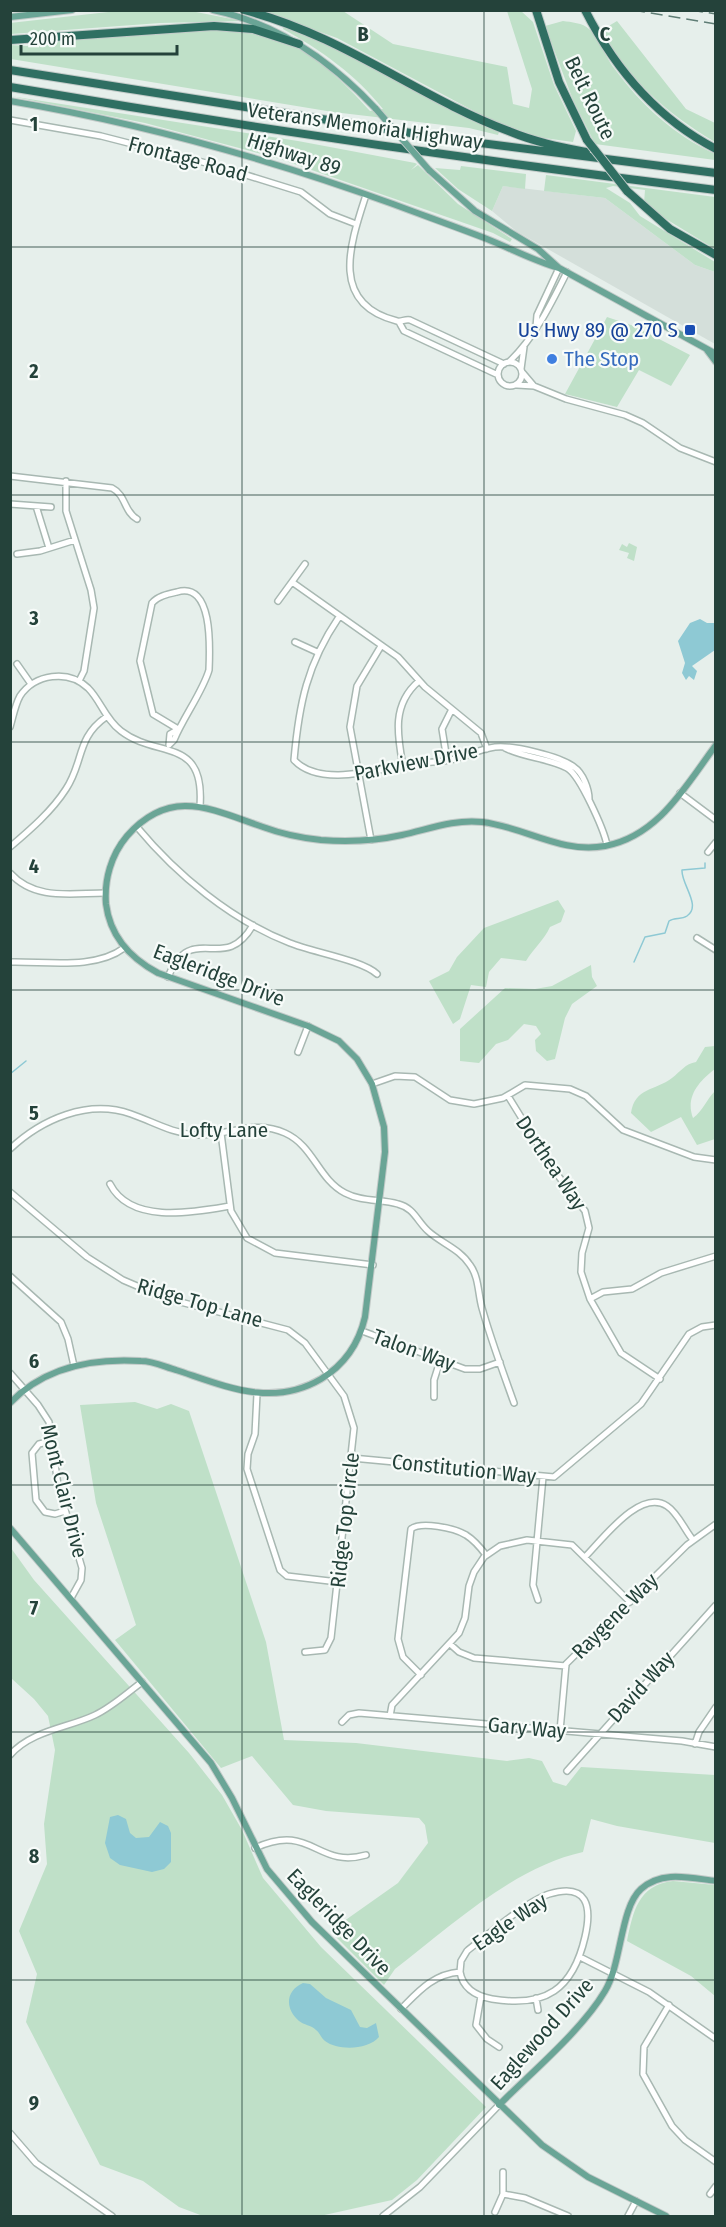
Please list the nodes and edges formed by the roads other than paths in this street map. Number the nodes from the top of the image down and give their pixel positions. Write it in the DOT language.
graph roads {
  1 [pos="72,10"];
  2 [pos="213,10"];
  3 [pos="244,10"];
  4 [pos="536,10"];
  5 [pos="585,10"];
  6 [pos="10,17"];
  7 [pos="10,40"];
  8 [pos="299,44"];
  9 [pos="10,70"];
  10 [pos="10,87"];
  11 [pos="10,102"];
  12 [pos="10,120"];
  13 [pos="716,149"];
  14 [pos="655,166"];
  15 [pos="716,173"];
  16 [pos="716,190"];
  17 [pos="366,195"];
  18 [pos="356,224"];
  19 [pos="716,255"];
  20 [pos="560,268"];
  21 [pos="567,272"];
  22 [pos="399,322"];
  23 [pos="536,327"];
  24 [pos="524,347"];
  25 [pos="707,349"];
  26 [pos="716,354"];
  27 [pos="716,362"];
  28 [pos="507,363"];
  29 [pos="522,371"];
  30 [pos="498,375"];
  31 [pos="517,385"];
  32 [pos="534,386"];
  33 [pos="715,461"];
  34 [pos="10,476"];
  35 [pos="66,481"];
  36 [pos="10,504"];
  37 [pos="36,506"];
  38 [pos="51,507"];
  39 [pos="137,519"];
  40 [pos="75,540"];
  41 [pos="49,548"];
  42 [pos="16,554"];
  43 [pos="305,564"];
  44 [pos="292,582"];
  45 [pos="278,601"];
  46 [pos="339,617"];
  47 [pos="295,642"];
  48 [pos="381,646"];
  49 [pos="317,652"];
  50 [pos="17,664"];
  51 [pos="79,681"];
  52 [pos="419,681"];
  53 [pos="31,684"];
  54 [pos="451,711"];
  55 [pos="106,717"];
  56 [pos="10,727"];
  57 [pos="177,730"];
  58 [pos="716,745"];
  59 [pos="169,746"];
  60 [pos="487,749"];
  61 [pos="447,760"];
  62 [pos="403,766"];
  63 [pos="359,775"];
  64 [pos="680,793"];
  65 [pos="200,806"];
  66 [pos="716,819"];
  67 [pos="137,827"];
  68 [pos="371,840"];
  69 [pos="716,842"];
  70 [pos="607,845"];
  71 [pos="10,847"];
  72 [pos="708,852"];
  73 [pos="10,873"];
  74 [pos="105,893"];
  75 [pos="253,926"];
  76 [pos="697,938"];
  77 [pos="124,948"];
  78 [pos="716,950"];
  79 [pos="10,962"];
  80 [pos="377,974"];
  81 [pos="168,977"];
  82 [pos="308,1026"];
  83 [pos="298,1052"];
  84 [pos="372,1083"];
  85 [pos="508,1096"];
  86 [pos="221,1134"];
  87 [pos="10,1149"];
  88 [pos="716,1160"];
  89 [pos="110,1184"];
  90 [pos="10,1192"];
  91 [pos="380,1201"];
  92 [pos="230,1206"];
  93 [pos="716,1256"];
  94 [pos="373,1265"];
  95 [pos="10,1276"];
  96 [pos="590,1299"];
  97 [pos="716,1325"];
  98 [pos="362,1331"];
  99 [pos="440,1361"];
  100 [pos="500,1362"];
  101 [pos="74,1365"];
  102 [pos="10,1373"];
  103 [pos="329,1374"];
  104 [pos="660,1379"];
  105 [pos="24,1389"];
  106 [pos="257,1394"];
  107 [pos="434,1397"];
  108 [pos="10,1403"];
  109 [pos="514,1403"];
  110 [pos="52,1441"];
  111 [pos="352,1458"];
  112 [pos="543,1477"];
  113 [pos="65,1511"];
  114 [pos="716,1524"];
  115 [pos="10,1528"];
  116 [pos="693,1540"];
  117 [pos="537,1541"];
  118 [pos="486,1555"];
  119 [pos="585,1557"];
  120 [pos="338,1582"];
  121 [pos="70,1598"];
  122 [pos="538,1600"];
  123 [pos="630,1602"];
  124 [pos="716,1605"];
  125 [pos="450,1644"];
  126 [pos="305,1652"];
  127 [pos="566,1666"];
  128 [pos="421,1675"];
  129 [pos="142,1682"];
  130 [pos="716,1707"];
  131 [pos="390,1716"];
  132 [pos="342,1722"];
  133 [pos="560,1731"];
  134 [pos="599,1734"];
  135 [pos="695,1744"];
  136 [pos="716,1747"];
  137 [pos="10,1755"];
  138 [pos="567,1771"];
  139 [pos="255,1848"];
  140 [pos="366,1855"];
  141 [pos="716,1881"];
  142 [pos="580,1958"];
  143 [pos="460,1972"];
  144 [pos="614,1974"];
  145 [pos="481,1996"];
  146 [pos="536,1998"];
  147 [pos="669,2005"];
  148 [pos="401,2010"];
  149 [pos="538,2010"];
  150 [pos="716,2039"];
  151 [pos="500,2047"];
  152 [pos="499,2105"];
  153 [pos="10,2133"];
  154 [pos="716,2162"];
  155 [pos="503,2172"];
  156 [pos="716,2186"];
  157 [pos="502,2194"];
  158 [pos="710,2194"];
  159 [pos="636,2201"];
  160 [pos="495,2212"];
  161 [pos="112,2217"];
  162 [pos="383,2217"];
  163 [pos="568,2217"];
  164 [pos="628,2217"];
  165 [pos="666,2217"];
  1 -- 6 [label="main road"];
  2 -- 8 [label="main road, Highway 89"];
  3 -- 14 [label="highway"];
  4 -- 19 [label="highway, Belt Route, bridge"];
  5 -- 13 [label="highway, Belt Route"];
  7 -- 8 [label="highway"];
  8 -- 20 [label="main road, Highway 89, bridge"];
  9 -- 14 [label="highway, Veterans Memorial Highway"];
  10 -- 16 [label="highway, Veterans Memorial Highway"];
  11 -- 17 [label="main road, Highway 89"];
  12 -- 18 [label="street, Frontage Road"];
  14 -- 15 [label="highway, Veterans Memorial Highway"];
  17 -- 18 [label="street"];
  17 -- 20 [label="main road, Highway 89"];
  18 -- 22 [label="street"];
  20 -- 21 [label="main road, Highway 89"];
  20 -- 23 [label="street"];
  21 -- 23 [label="street"];
  21 -- 25 [label="main road, Highway 89"];
  22 -- 28 [label="street"];
  22 -- 30 [label="street"];
  23 -- 24 [label="street"];
  24 -- 28 [label="street"];
  24 -- 29 [label="street"];
  25 -- 26 [label="main road, Highway 89"];
  25 -- 27 [label="main road"];
  28 -- 29 [label="street"];
  28 -- 30 [label="street"];
  29 -- 31 [label="street"];
  29 -- 32 [label="street"];
  30 -- 31 [label="street"];
  31 -- 32 [label="street"];
  32 -- 33 [label="street"];
  34 -- 35 [label="street"];
  35 -- 39 [label="street"];
  35 -- 40 [label="street"];
  36 -- 37 [label="street"];
  37 -- 38 [label="street"];
  37 -- 41 [label="street"];
  40 -- 41 [label="street"];
  40 -- 51 [label="street"];
  41 -- 42 [label="street"];
  43 -- 44 [label="street"];
  44 -- 45 [label="street"];
  44 -- 46 [label="street"];
  46 -- 48 [label="street"];
  46 -- 49 [label="street"];
  47 -- 49 [label="street"];
  48 -- 52 [label="street"];
  48 -- 63 [label="street"];
  49 -- 63 [label="street, Parkview Drive"];
  50 -- 53 [label="street"];
  51 -- 53 [label="street"];
  51 -- 55 [label="street"];
  52 -- 54 [label="street"];
  52 -- 62 [label="street"];
  53 -- 56 [label="street"];
  54 -- 60 [label="street"];
  54 -- 61 [label="street"];
  55 -- 59 [label="street"];
  55 -- 71 [label="street"];
  57 -- 57 [label="street"];
  57 -- 59 [label="street"];
  58 -- 64 [label="main road, Eagleridge Drive"];
  59 -- 65 [label="street"];
  60 -- 61 [label="street, Parkview Drive"];
  60 -- 70 [label="street, Parkview Drive"];
  61 -- 62 [label="street, Parkview Drive"];
  62 -- 63 [label="street, Parkview Drive"];
  63 -- 68 [label="street"];
  64 -- 66 [label="street"];
  64 -- 70 [label="main road, Eagleridge Drive"];
  65 -- 67 [label="main road, Eagleridge Drive"];
  65 -- 68 [label="main road, Eagleridge Drive"];
  67 -- 74 [label="main road, Eagleridge Drive"];
  67 -- 75 [label="street"];
  68 -- 70 [label="main road, Eagleridge Drive"];
  69 -- 72 [label="street"];
  73 -- 74 [label="street"];
  74 -- 77 [label="main road, Eagleridge Drive"];
  75 -- 80 [label="street"];
  75 -- 81 [label="street"];
  76 -- 78 [label="street"];
  77 -- 79 [label="street"];
  77 -- 81 [label="main road, Eagleridge Drive"];
  81 -- 82 [label="main road, Eagleridge Drive"];
  82 -- 83 [label="street"];
  82 -- 84 [label="main road, Eagleridge Drive"];
  84 -- 85 [label="street"];
  84 -- 91 [label="main road, Eagleridge Drive"];
  85 -- 88 [label="street"];
  85 -- 96 [label="street, Dorthea Way"];
  86 -- 87 [label="street, Lofty Lane"];
  86 -- 91 [label="street, Lofty Lane"];
  86 -- 92 [label="street"];
  89 -- 92 [label="street"];
  90 -- 103 [label="street, Ridge Top Lane"];
  91 -- 94 [label="main road, Eagleridge Drive"];
  91 -- 100 [label="street, Lofty Lane"];
  92 -- 94 [label="street"];
  93 -- 96 [label="street"];
  94 -- 98 [label="main road, Eagleridge Drive"];
  95 -- 101 [label="street"];
  96 -- 104 [label="street, Dorthea Way"];
  97 -- 104 [label="street, Constitution Way"];
  98 -- 99 [label="street, Talon Way"];
  98 -- 103 [label="main road, Eagleridge Drive"];
  99 -- 100 [label="street, Talon Way"];
  99 -- 107 [label="street"];
  100 -- 109 [label="street, Lofty Lane"];
  101 -- 105 [label="main road, Eagleridge Drive"];
  101 -- 106 [label="main road, Eagleridge Drive"];
  102 -- 105 [label="street, Mont Clair Drive"];
  103 -- 106 [label="main road, Eagleridge Drive"];
  103 -- 111 [label="street, Ridge Top Circle"];
  104 -- 112 [label="street, Constitution Way"];
  105 -- 108 [label="main road, Eagleridge Drive"];
  105 -- 110 [label="street, Mont Clair Drive"];
  106 -- 120 [label="street"];
  110 -- 113 [label="street, Mont Clair Drive"];
  110 -- 113 [label="street"];
  111 -- 112 [label="street, Constitution Way"];
  111 -- 120 [label="street, Ridge Top Circle"];
  112 -- 117 [label="street"];
  113 -- 121 [label="street, Mont Clair Drive"];
  114 -- 116 [label="street, Raygene Way"];
  115 -- 121 [label="main road, Eagleridge Drive"];
  116 -- 119 [label="street"];
  116 -- 123 [label="street, Raygene Way"];
  117 -- 118 [label="street"];
  117 -- 119 [label="street"];
  117 -- 122 [label="street"];
  118 -- 125 [label="street"];
  118 -- 128 [label="street"];
  119 -- 123 [label="street"];
  120 -- 126 [label="street, Ridge Top Circle"];
  121 -- 129 [label="main road, Eagleridge Drive"];
  123 -- 127 [label="street, Raygene Way"];
  124 -- 134 [label="street, David Way"];
  125 -- 127 [label="street"];
  125 -- 128 [label="street"];
  127 -- 133 [label="street, Raygene Way"];
  128 -- 131 [label="street"];
  129 -- 137 [label="street"];
  129 -- 139 [label="main road, Eagleridge Drive"];
  130 -- 135 [label="street"];
  131 -- 132 [label="street, Gary Way"];
  131 -- 133 [label="street, Gary Way"];
  133 -- 134 [label="street, Gary Way"];
  134 -- 135 [label="street, Gary Way"];
  134 -- 138 [label="street, David Way"];
  135 -- 136 [label="street, Gary Way"];
  139 -- 140 [label="street"];
  139 -- 148 [label="main road, Eagleridge Drive"];
  141 -- 144 [label="main road, Eaglewood Drive"];
  142 -- 143 [label="street, Eagle Way"];
  142 -- 144 [label="street"];
  142 -- 146 [label="street, Eagle Way"];
  143 -- 145 [label="street, Eagle Way"];
  143 -- 148 [label="street, Eagle Way"];
  144 -- 147 [label="street"];
  144 -- 152 [label="main road, Eaglewood Drive"];
  145 -- 146 [label="street, Eagle Way"];
  145 -- 151 [label="street"];
  146 -- 149 [label="street"];
  147 -- 150 [label="street"];
  147 -- 154 [label="street"];
  148 -- 152 [label="main road, Eagleridge Drive"];
  152 -- 159 [label="main road, Eagleridge Drive"];
  152 -- 162 [label="street"];
  153 -- 161 [label="street"];
  155 -- 157 [label="street"];
  156 -- 158 [label="street"];
  157 -- 160 [label="street"];
  157 -- 163 [label="street"];
  159 -- 164 [label="street"];
  159 -- 165 [label="main road, Eagleridge Drive"];
}
